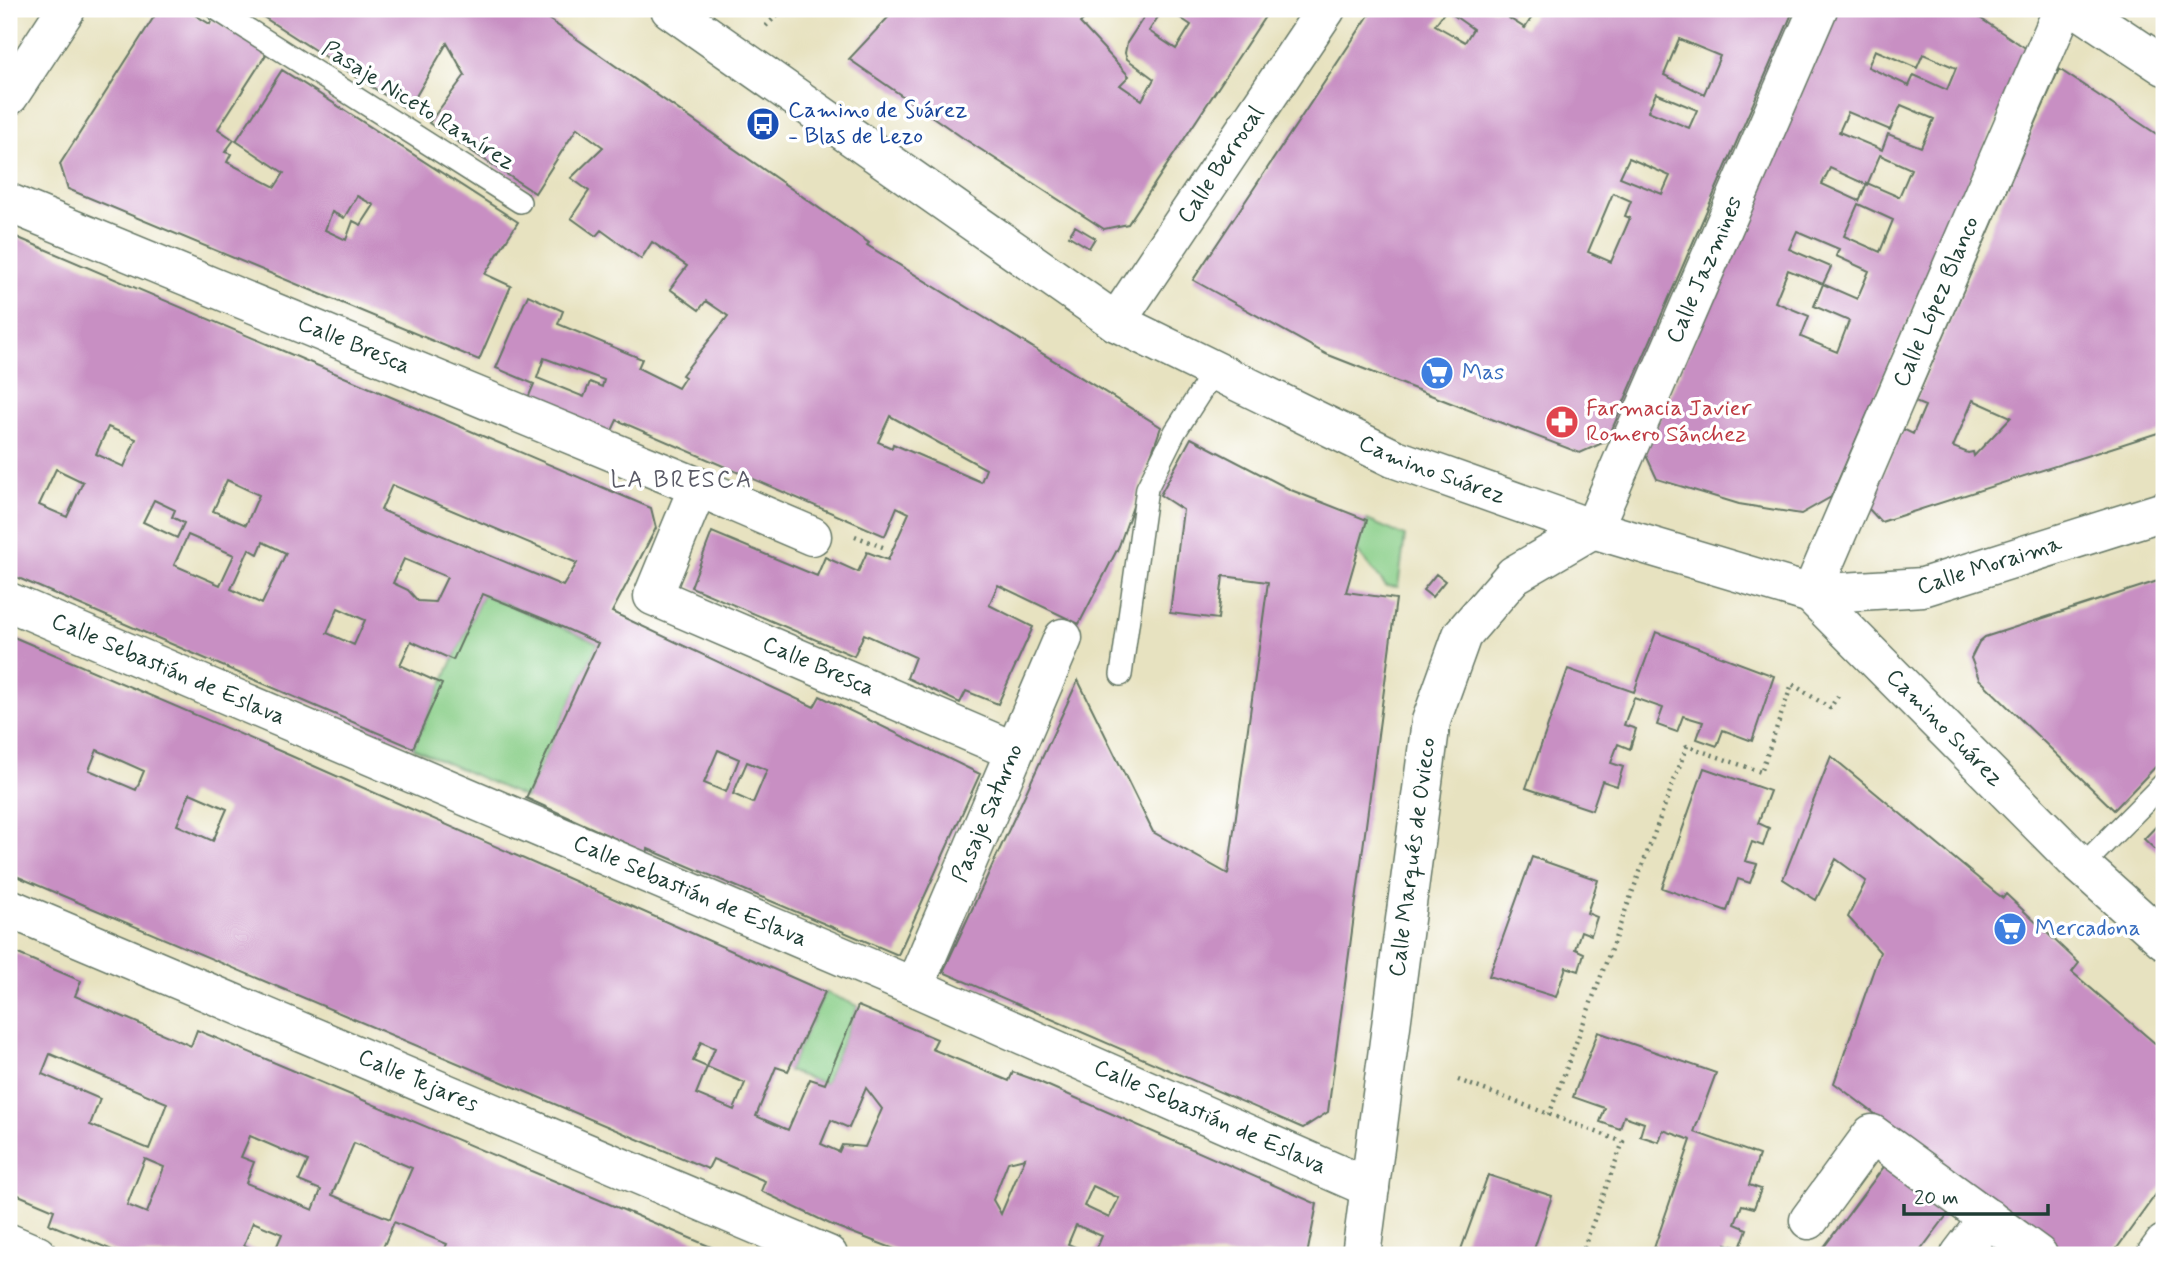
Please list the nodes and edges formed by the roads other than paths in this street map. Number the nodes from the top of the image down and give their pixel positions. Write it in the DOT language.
graph roads {
  1 [pos="66,9"];
  2 [pos="216,9"];
  3 [pos="670,9"];
  4 [pos="1326,9"];
  5 [pos="1818,9"];
  6 [pos="2063,9"];
  7 [pos="2078,9"];
  8 [pos="2164,66"];
  9 [pos="9,96"];
  10 [pos="520,202"];
  11 [pos="9,203"];
  12 [pos="1116,322"];
  13 [pos="1214,371"];
  14 [pos="698,487"];
  15 [pos="2164,510"];
  16 [pos="1592,529"];
  17 [pos="812,536"];
  18 [pos="1811,594"];
  19 [pos="9,603"];
  20 [pos="1063,638"];
  21 [pos="1121,675"];
  22 [pos="1014,751"];
  23 [pos="2164,783"];
  24 [pos="2082,866"];
  25 [pos="9,908"];
  26 [pos="2164,940"];
  27 [pos="914,987"];
  28 [pos="1370,1188"];
  29 [pos="1987,1219"];
  30 [pos="1809,1220"];
  31 [pos="9,1243"];
  32 [pos="37,1255"];
  33 [pos="828,1255"];
  34 [pos="1362,1255"];
  35 [pos="1960,1255"];
  36 [pos="2038,1255"];
  1 -- 9 [label="street"];
  2 -- 10 [label="lane, Pasaje Niceto Ramírez"];
  3 -- 12 [label="street, Camino Suárez"];
  4 -- 12 [label="street, Calle Berrocal"];
  5 -- 16 [label="street, Calle Jazmines"];
  6 -- 18 [label="street, Calle López Blanco"];
  7 -- 8 [label="street"];
  11 -- 14 [label="street, Calle Bresca"];
  12 -- 13 [label="street, Camino Suárez"];
  13 -- 16 [label="street, Camino Suárez"];
  13 -- 21 [label="lane"];
  14 -- 17 [label="street, Calle Bresca"];
  14 -- 22 [label="street, Calle Bresca"];
  15 -- 18 [label="street, Calle Moraima"];
  16 -- 18 [label="street, Camino Suárez"];
  16 -- 28 [label="street, Calle Marqués de Ovieco"];
  18 -- 24 [label="street, Camino Suárez"];
  19 -- 27 [label="street, Calle Sebastián de Eslava"];
  20 -- 22 [label="street, Pasaje Saturno"];
  22 -- 27 [label="street, Pasaje Saturno"];
  23 -- 24 [label="lane"];
  24 -- 26 [label="street, Camino Suárez"];
  25 -- 33 [label="street, Calle Tejares"];
  27 -- 28 [label="street, Calle Sebastián de Eslava"];
  28 -- 34 [label="street, Calle Marqués de Ovieco"];
  29 -- 30 [label="street"];
  29 -- 35 [label="street"];
  29 -- 36 [label="street"];
  31 -- 32 [label="street"];
}
